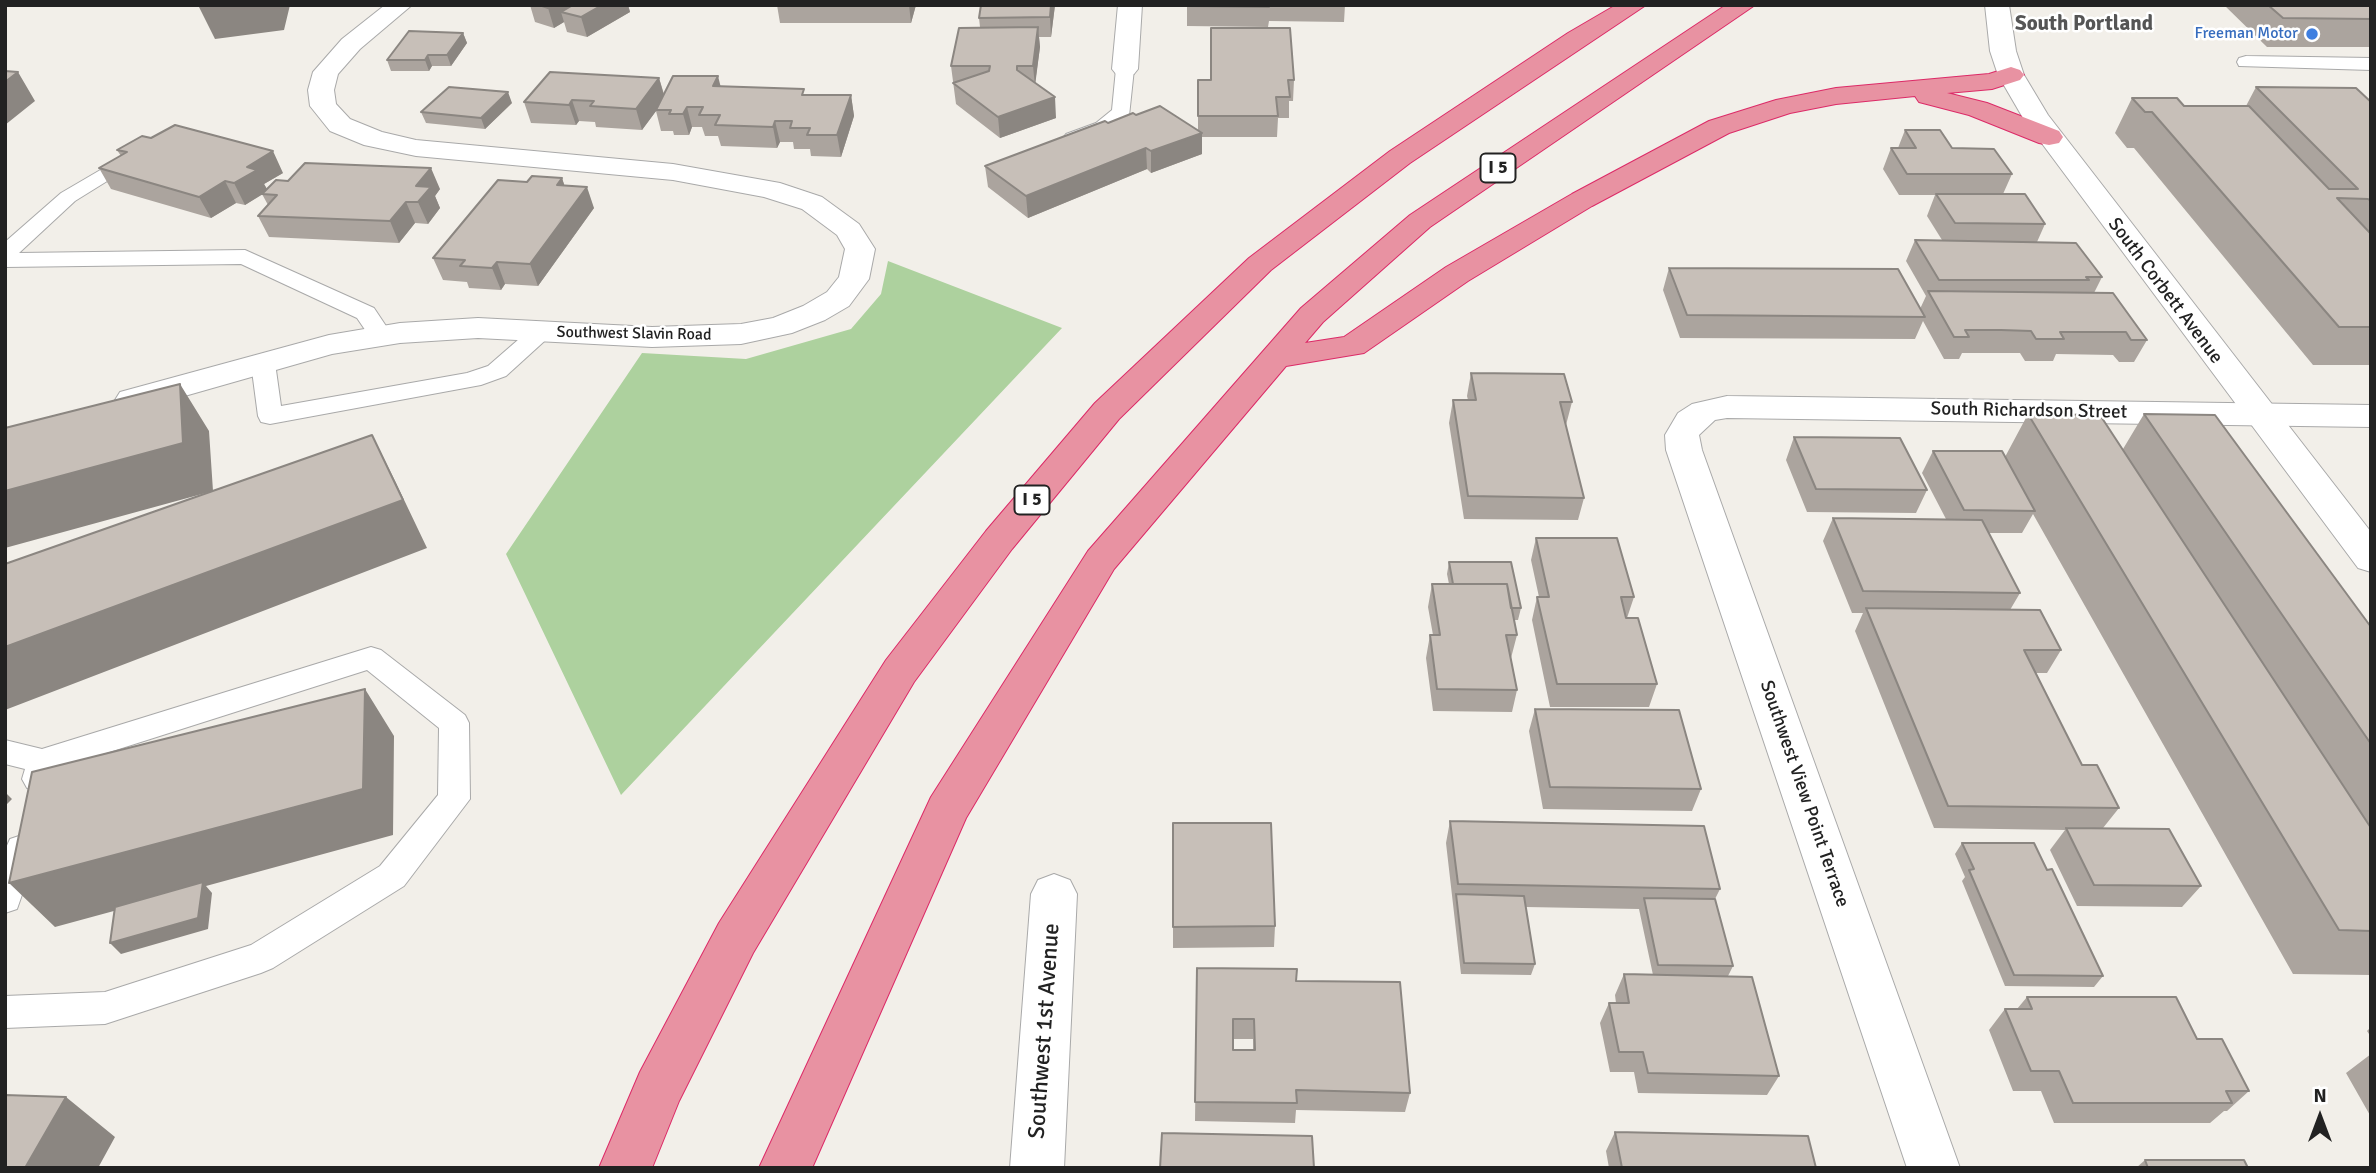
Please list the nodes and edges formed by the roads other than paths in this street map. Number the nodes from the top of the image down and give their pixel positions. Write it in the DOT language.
graph roads {
  1 [pos="400,5"];
  2 [pos="1130,5"];
  3 [pos="1634,5"];
  4 [pos="1743,5"];
  5 [pos="1997,5"];
  6 [pos="2246,62"];
  7 [pos="2371,64"];
  8 [pos="1125,69"];
  9 [pos="2011,75"];
  10 [pos="1884,92"];
  11 [pos="2049,137"];
  12 [pos="1052,146"];
  13 [pos="126,161"];
  14 [pos="5,254"];
  15 [pos="5,260"];
  16 [pos="542,331"];
  17 [pos="380,335"];
  18 [pos="1276,357"];
  19 [pos="263,363"];
  20 [pos="99,409"];
  21 [pos="2258,414"];
  22 [pos="2371,416"];
  23 [pos="1690,421"];
  24 [pos="2371,559"];
  25 [pos="5,752"];
  26 [pos="42,761"];
  27 [pos="1054,894"];
  28 [pos="5,899"];
  29 [pos="5,1012"];
  30 [pos="625,1168"];
  31 [pos="785,1168"];
  32 [pos="1037,1168"];
  33 [pos="1934,1168"];
  1 -- 16 [label="street, Southwest Slavin Road"];
  2 -- 8 [label="street"];
  3 -- 30 [label="highway, I 5"];
  4 -- 18 [label="highway, I 5"];
  5 -- 9 [label="street, South Corbett Avenue"];
  6 -- 7 [label="lane"];
  8 -- 12 [label="lane"];
  9 -- 10 [label="highway"];
  9 -- 11 [label="street, South Corbett Avenue"];
  10 -- 11 [label="highway"];
  10 -- 18 [label="highway"];
  11 -- 21 [label="street, South Corbett Avenue"];
  13 -- 14 [label="lane"];
  15 -- 17 [label="lane"];
  16 -- 17 [label="street, Southwest Slavin Road"];
  16 -- 19 [label="lane"];
  17 -- 19 [label="street, Southwest Slavin Road"];
  18 -- 31 [label="highway, I 5"];
  19 -- 20 [label="street, Southwest Slavin Road"];
  21 -- 22 [label="street, South Richardson Street"];
  21 -- 23 [label="street, South Richardson Street"];
  21 -- 24 [label="street, South Corbett Avenue"];
  23 -- 33 [label="street, Southwest View Point Terrace"];
  25 -- 26 [label="lane"];
  26 -- 28 [label="lane"];
  26 -- 29 [label="lane"];
  27 -- 32 [label="street, Southwest 1st Avenue"];
}
